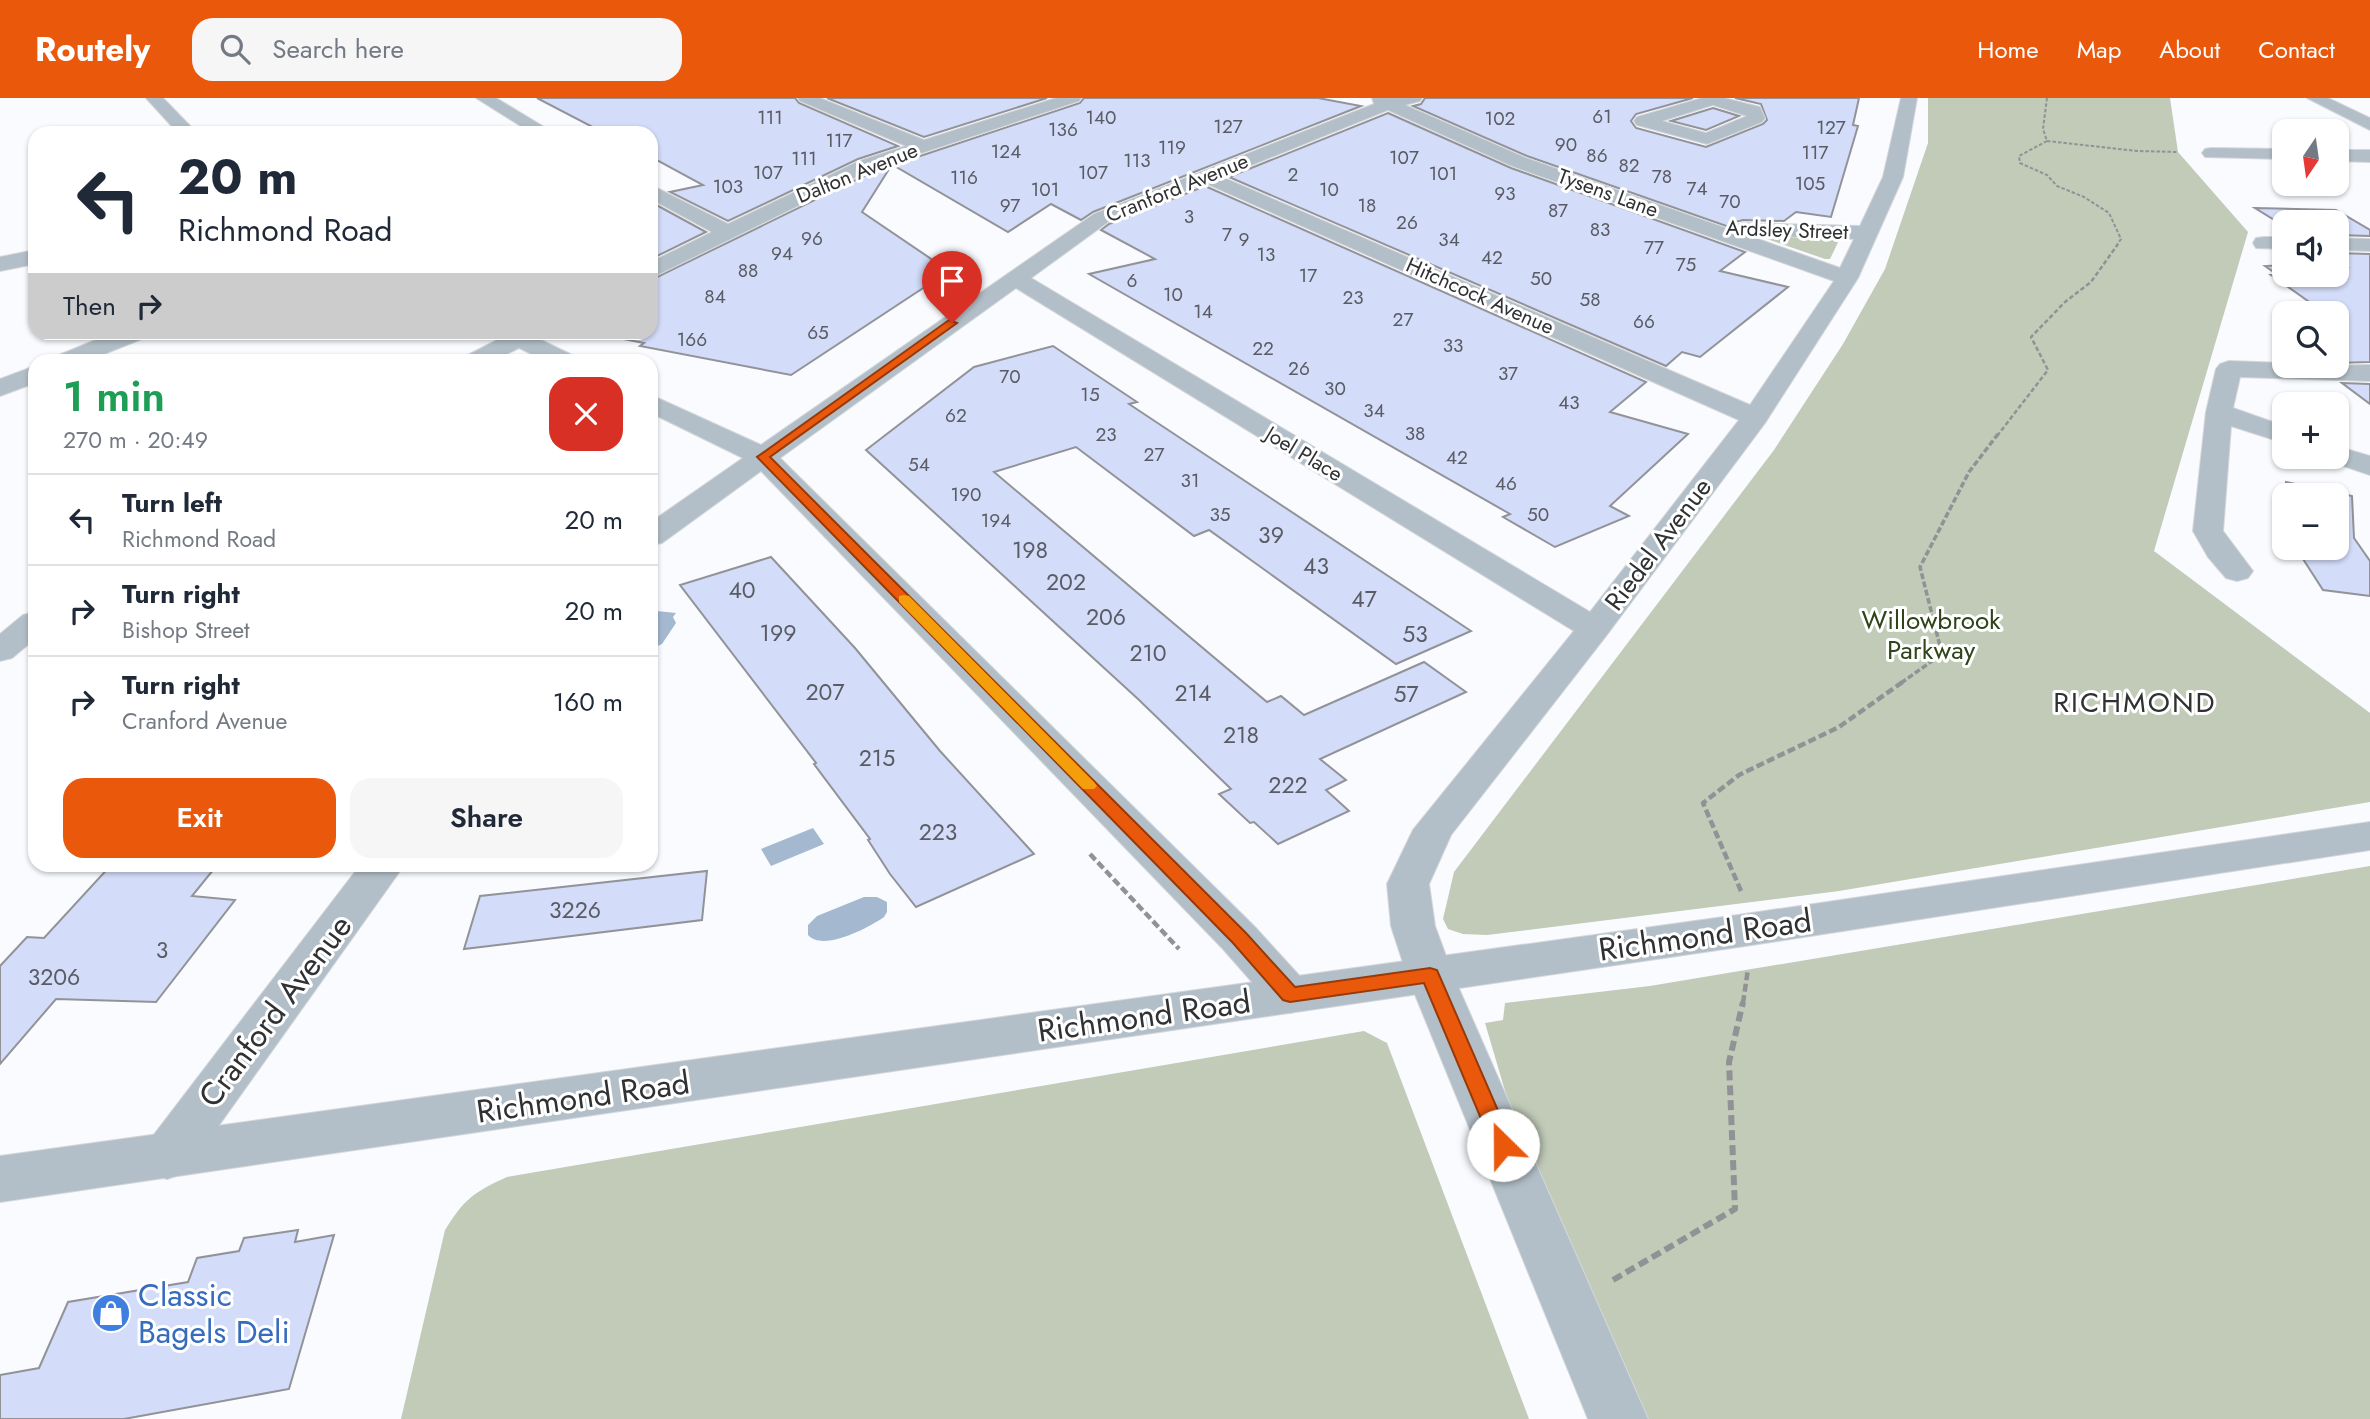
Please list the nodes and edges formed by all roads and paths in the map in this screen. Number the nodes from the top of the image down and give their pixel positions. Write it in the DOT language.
graph roads {
  1 [pos="154,98"];
  2 [pos="484,98"];
  3 [pos="806,98"];
  4 [pos="1073,98"];
  5 [pos="1414,98"];
  6 [pos="1909,98"];
  7 [pos="2047,98"];
  8 [pos="2315,98"];
  9 [pos="1717,99"];
  10 [pos="1381,101"];
  11 [pos="2370,125"];
  12 [pos="181,126"];
  13 [pos="533,126"];
  14 [pos="2046,141"];
  15 [pos="922,146"];
  16 [pos="2211,153"];
  17 [pos="2272,154"];
  18 [pos="2349,156"];
  19 [pos="2370,156"];
  20 [pos="1205,176"];
  21 [pos="658,195"];
  22 [pos="1706,228"];
  23 [pos="727,232"];
  24 [pos="1869,233"];
  25 [pos="2349,244"];
  26 [pos="2370,245"];
  27 [pos="28,258"];
  28 [pos="0,264"];
  29 [pos="658,267"];
  30 [pos="1015,278"];
  31 [pos="1847,278"];
  32 [pos="118,340"];
  33 [pos="510,340"];
  34 [pos="527,340"];
  35 [pos="83,354"];
  36 [pos="487,354"];
  37 [pos="552,354"];
  38 [pos="2370,373"];
  39 [pos="28,377"];
  40 [pos="0,388"];
  41 [pos="658,406"];
  42 [pos="2219,412"];
  43 [pos="1755,417"];
  44 [pos="2272,431"];
  45 [pos="763,457"];
  46 [pos="2349,459"];
  47 [pos="2370,466"];
  48 [pos="658,531"];
  49 [pos="2238,571"];
  50 [pos="28,628"];
  51 [pos="1594,629"];
  52 [pos="0,651"];
  53 [pos="2370,836"];
  54 [pos="1090,854"];
  55 [pos="378,872"];
  56 [pos="1743,897"];
  57 [pos="1179,948"];
  58 [pos="1748,958"];
  59 [pos="1430,975"];
  60 [pos="1290,995"];
  61 [pos="167,1157"];
  62 [pos="0,1179"];
  63 [pos="1602,1286"];
  64 [pos="1618,1419"];
  1 -- 12 [label="street"];
  2 -- 13 [label="street"];
  3 -- 15 [label="street"];
  4 -- 15 [label="street, Dalton Avenue"];
  5 -- 10 [label="street, Cranford Avenue"];
  6 -- 24 [label="street, Riedel Avenue"];
  7 -- 14 [label="path"];
  8 -- 11 [label="street"];
  9 -- 9 [label="street"];
  10 -- 20 [label="street, Cranford Avenue"];
  10 -- 22 [label="street, Tysens Lane"];
  14 -- 16 [label="path"];
  14 -- 56 [label="path"];
  15 -- 23 [label="street, Dalton Avenue"];
  16 -- 17 [label="street"];
  18 -- 19 [label="street"];
  20 -- 30 [label="street, Cranford Avenue"];
  20 -- 43 [label="street, Hitchcock Avenue"];
  21 -- 23 [label="street"];
  22 -- 24 [label="street, Ardsley Street"];
  22 -- 31 [label="street, Tysens Lane"];
  23 -- 29 [label="street, Dalton Avenue"];
  24 -- 31 [label="street, Riedel Avenue"];
  25 -- 26 [label="street"];
  27 -- 28 [label="street"];
  30 -- 45 [label="street, Cranford Avenue"];
  30 -- 51 [label="street, Joel Place"];
  31 -- 43 [label="street, Riedel Avenue"];
  32 -- 35 [label="street"];
  33 -- 36 [label="street"];
  34 -- 37 [label="street"];
  38 -- 42 [label="street"];
  39 -- 40 [label="street"];
  41 -- 45 [label="street"];
  42 -- 44 [label="street"];
  42 -- 49 [label="street"];
  43 -- 51 [label="street, Riedel Avenue"];
  45 -- 48 [label="street, Cranford Avenue"];
  45 -- 60 [label="street"];
  46 -- 47 [label="street"];
  50 -- 52 [label="street"];
  51 -- 59 [label="street, Riedel Avenue"];
  53 -- 59 [label="street, Richmond Road"];
  54 -- 57 [label="path"];
  55 -- 61 [label="street, Cranford Avenue"];
  58 -- 63 [label="path"];
  59 -- 60 [label="street, Richmond Road"];
  59 -- 64 [label="street, Riedel Avenue"];
  60 -- 61 [label="street, Richmond Road"];
  61 -- 62 [label="street, Richmond Road"];
}
